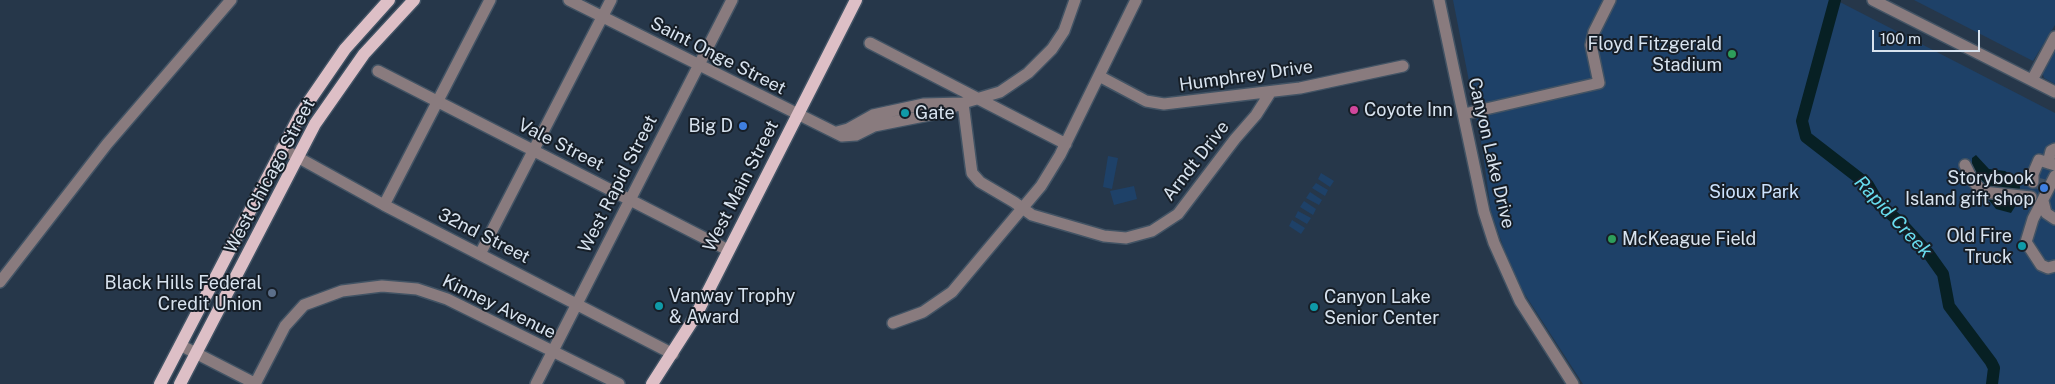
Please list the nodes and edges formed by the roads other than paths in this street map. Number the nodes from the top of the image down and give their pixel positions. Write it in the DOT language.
graph roads {
  1 [pos="231,0"];
  2 [pos="388,0"];
  3 [pos="406,0"];
  4 [pos="414,0"];
  5 [pos="490,0"];
  6 [pos="569,0"];
  7 [pos="611,0"];
  8 [pos="732,0"];
  9 [pos="856,0"];
  10 [pos="1075,0"];
  11 [pos="1136,0"];
  12 [pos="1440,0"];
  13 [pos="1610,0"];
  14 [pos="1872,0"];
  15 [pos="602,17"];
  16 [pos="2055,37"];
  17 [pos="870,43"];
  18 [pos="371,45"];
  19 [pos="698,66"];
  20 [pos="1403,66"];
  21 [pos="378,71"];
  22 [pos="1099,76"];
  23 [pos="2032,80"];
  24 [pos="320,84"];
  25 [pos="2055,92"];
  26 [pos="1270,93"];
  27 [pos="980,99"];
  28 [pos="438,101"];
  29 [pos="963,103"];
  30 [pos="1464,114"];
  31 [pos="797,115"];
  32 [pos="1066,144"];
  33 [pos="281,148"];
  34 [pos="2055,149"];
  35 [pos="534,150"];
  36 [pos="297,157"];
  37 [pos="2052,164"];
  38 [pos="1966,166"];
  39 [pos="2055,176"];
  40 [pos="2033,182"];
  41 [pos="2031,197"];
  42 [pos="630,200"];
  43 [pos="2043,201"];
  44 [pos="384,204"];
  45 [pos="1022,208"];
  46 [pos="2055,219"];
  47 [pos="262,225"];
  48 [pos="728,250"];
  49 [pos="480,254"];
  50 [pos="2055,266"];
  51 [pos="213,281"];
  52 [pos="0,282"];
  53 [pos="577,304"];
  54 [pos="893,323"];
  55 [pos="180,345"];
  56 [pos="552,352"];
  57 [pos="196,353"];
  58 [pos="673,354"];
  59 [pos="657,382"];
  60 [pos="160,384"];
  61 [pos="175,384"];
  62 [pos="180,384"];
  63 [pos="256,384"];
  64 [pos="536,384"];
  65 [pos="619,384"];
  66 [pos="1573,384"];
  1 -- 52 [label="street"];
  2 -- 24 [label="main road, West Chicago Street"];
  3 -- 18 [label="main road"];
  4 -- 18 [label="main road, West Chicago Street"];
  5 -- 28 [label="street"];
  6 -- 15 [label="street, Saint Onge Street"];
  7 -- 15 [label="street"];
  8 -- 19 [label="street, West Rapid Street"];
  9 -- 31 [label="main road, West Main Street"];
  10 -- 27 [label="street"];
  11 -- 22 [label="street"];
  12 -- 30 [label="street, Canyon Lake Drive"];
  13 -- 30 [label="street"];
  14 -- 23 [label="street"];
  15 -- 19 [label="street, Saint Onge Street"];
  15 -- 35 [label="street"];
  16 -- 23 [label="street"];
  17 -- 27 [label="street"];
  18 -- 36 [label="main road, West Chicago Street"];
  19 -- 31 [label="street, Saint Onge Street"];
  19 -- 42 [label="street, West Rapid Street"];
  20 -- 26 [label="street, Humphrey Drive"];
  21 -- 28 [label="street, Vale Street"];
  22 -- 26 [label="street, Humphrey Drive"];
  22 -- 32 [label="street"];
  23 -- 25 [label="street"];
  24 -- 33 [label="main road, West Chicago Street"];
  24 -- 36 [label="main road"];
  26 -- 45 [label="street, Arndt Drive"];
  27 -- 29 [label="street"];
  27 -- 32 [label="street"];
  28 -- 35 [label="street, Vale Street"];
  28 -- 44 [label="street"];
  29 -- 31 [label="street, Saint Onge Street"];
  29 -- 45 [label="street, Arndt Drive"];
  30 -- 66 [label="street, Canyon Lake Drive"];
  31 -- 48 [label="main road, West Main Street"];
  32 -- 45 [label="street"];
  33 -- 36 [label="street, 32nd Street"];
  33 -- 47 [label="main road"];
  33 -- 51 [label="main road, West Chicago Street"];
  34 -- 37 [label="street"];
  35 -- 42 [label="street, Vale Street"];
  35 -- 49 [label="street"];
  36 -- 44 [label="street, 32nd Street"];
  36 -- 47 [label="main road, West Chicago Street"];
  37 -- 40 [label="street"];
  38 -- 41 [label="street"];
  39 -- 43 [label="street"];
  42 -- 48 [label="street, Vale Street"];
  42 -- 53 [label="street, West Rapid Street"];
  43 -- 46 [label="street"];
  43 -- 50 [label="street"];
  44 -- 49 [label="street, 32nd Street"];
  45 -- 54 [label="street"];
  47 -- 57 [label="main road, West Chicago Street"];
  48 -- 58 [label="main road, West Main Street"];
  49 -- 53 [label="street, 32nd Street"];
  51 -- 55 [label="main road, West Chicago Street"];
  51 -- 57 [label="main road"];
  53 -- 56 [label="street, West Rapid Street"];
  53 -- 58 [label="street, 32nd Street"];
  55 -- 57 [label="street"];
  55 -- 60 [label="main road, West Chicago Street"];
  55 -- 61 [label="main road"];
  56 -- 63 [label="street, Kinney Avenue"];
  56 -- 64 [label="street, West Rapid Street"];
  56 -- 65 [label="street, Kinney Avenue"];
  57 -- 62 [label="main road, West Chicago Street"];
  57 -- 63 [label="street"];
  58 -- 59 [label="main road, West Main Street"];
}
